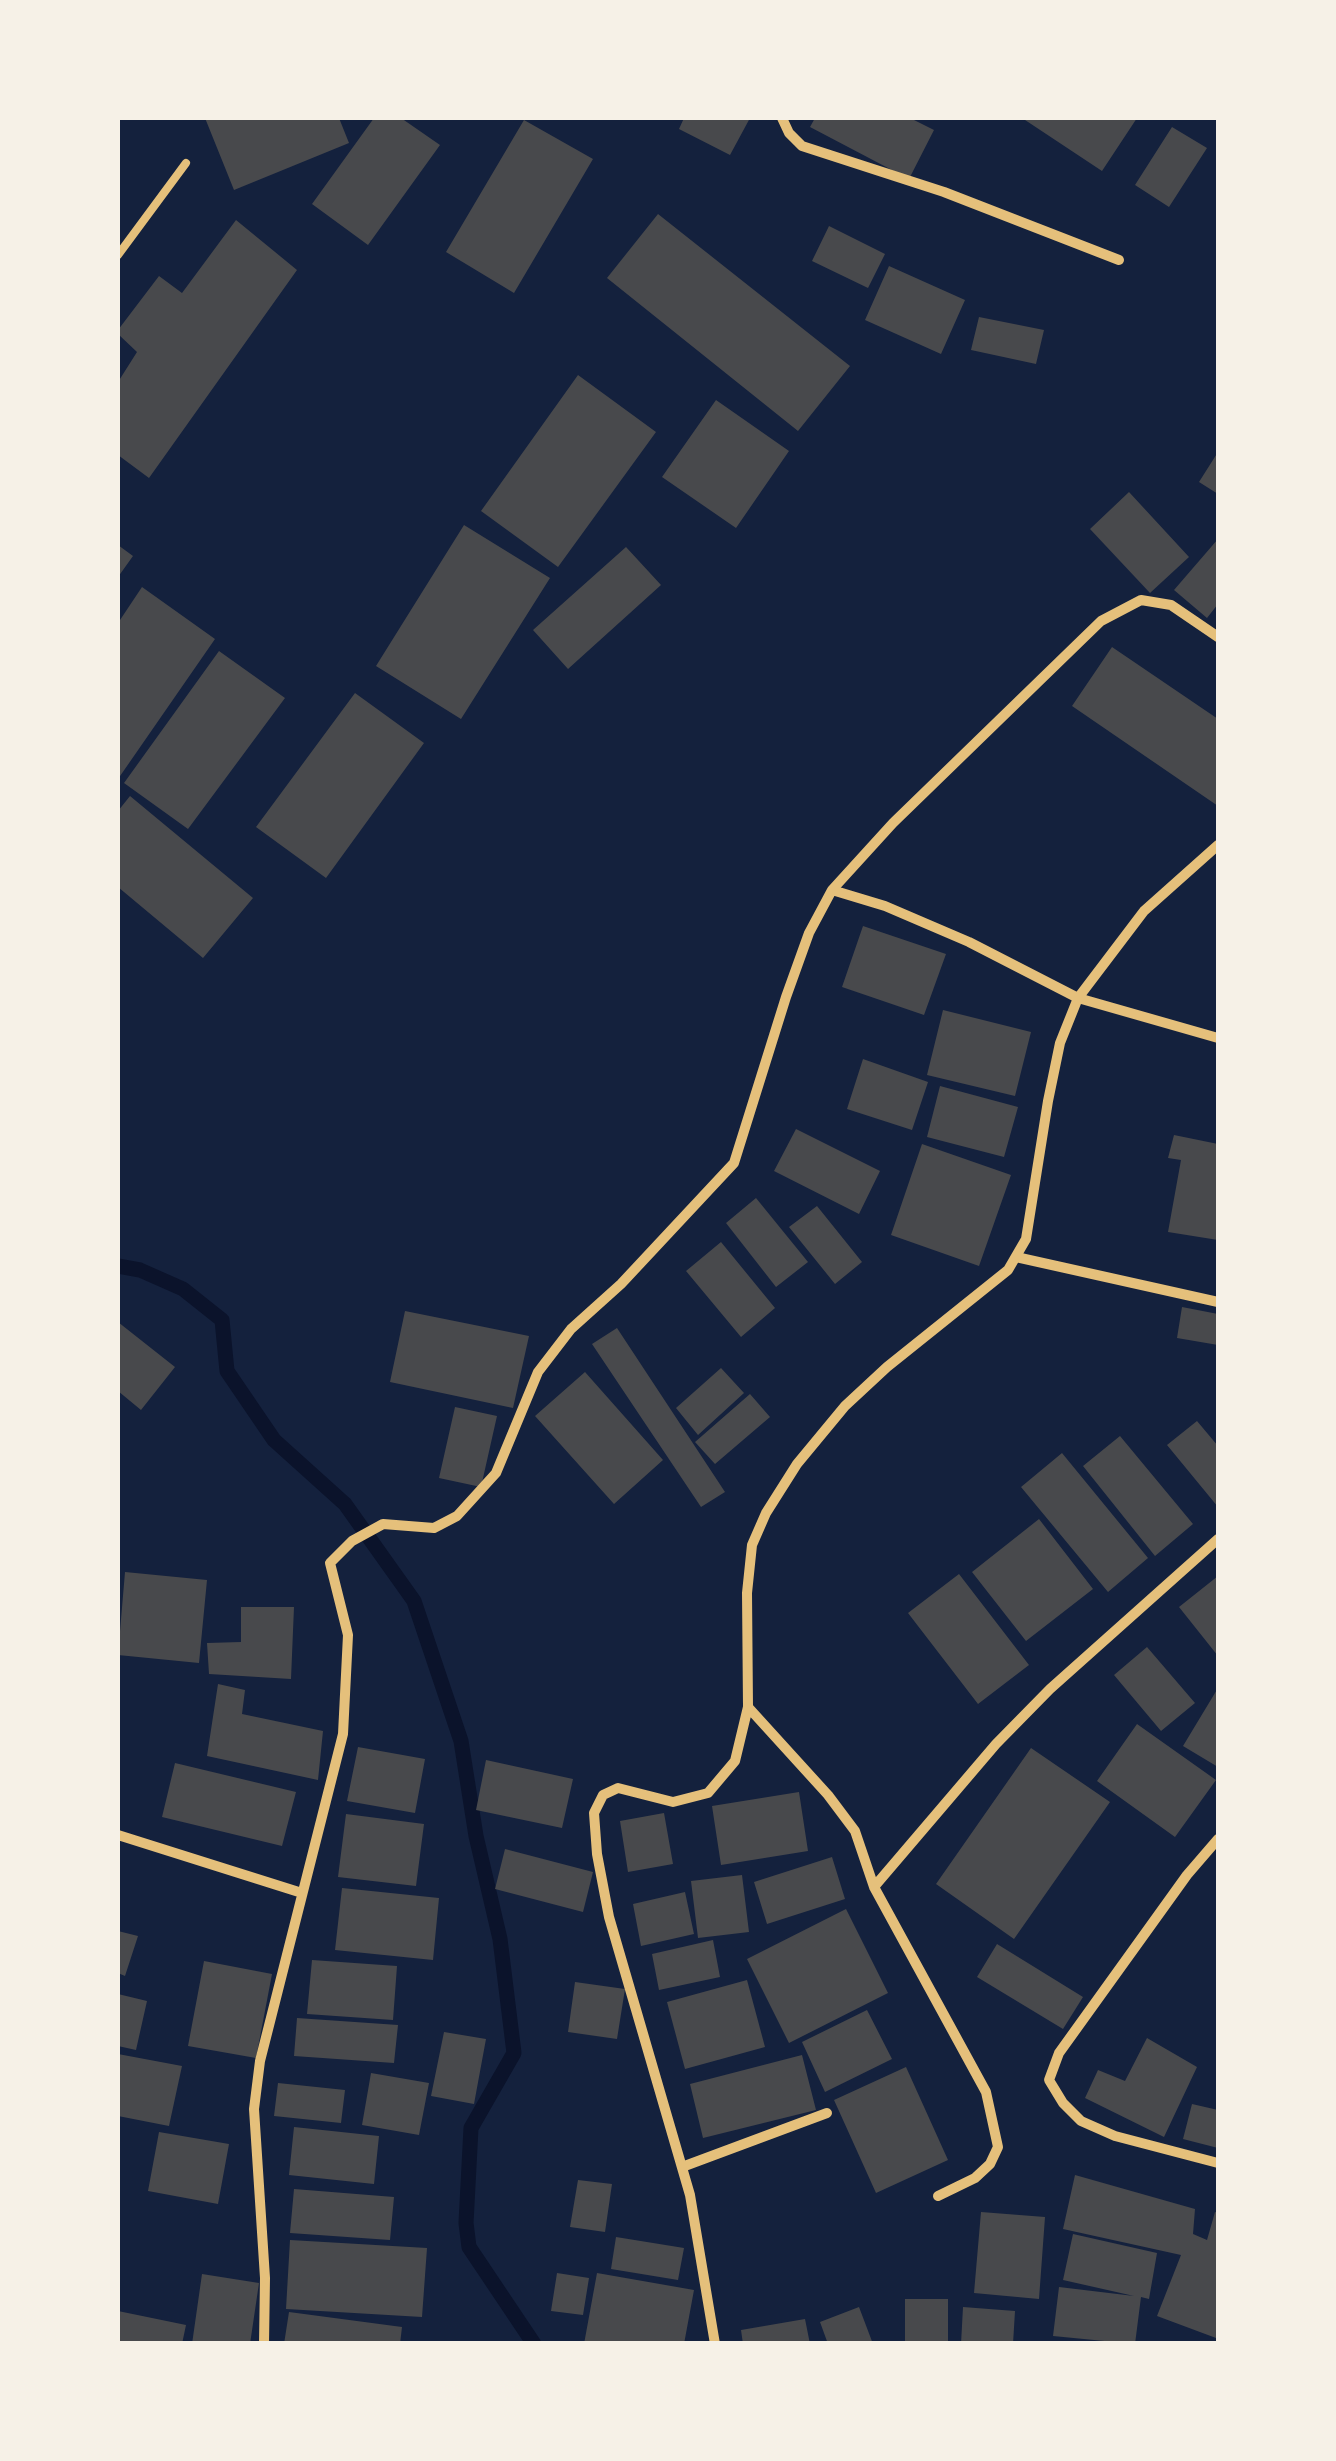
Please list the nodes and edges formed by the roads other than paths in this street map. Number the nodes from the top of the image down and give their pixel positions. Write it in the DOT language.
graph roads {
  1 [pos="782,118"];
  2 [pos="186,163"];
  3 [pos="118,255"];
  4 [pos="1119,260"];
  5 [pos="1218,636"];
  6 [pos="1218,845"];
  7 [pos="832,890"];
  8 [pos="1078,998"];
  9 [pos="1218,1038"];
  10 [pos="1016,1257"];
  11 [pos="1218,1302"];
  12 [pos="1218,1538"];
  13 [pos="748,1707"];
  14 [pos="118,1835"];
  15 [pos="1218,1840"];
  16 [pos="874,1888"];
  17 [pos="302,1893"];
  18 [pos="827,2114"];
  19 [pos="1218,2163"];
  20 [pos="682,2167"];
  21 [pos="938,2196"];
  22 [pos="264,2344"];
  23 [pos="716,2344"];
  1 -- 4 [label="street"];
  2 -- 3 [label="lane"];
  5 -- 7 [label="street"];
  6 -- 8 [label="street"];
  7 -- 8 [label="street"];
  7 -- 17 [label="street"];
  8 -- 9 [label="street"];
  8 -- 10 [label="street"];
  10 -- 11 [label="street"];
  10 -- 13 [label="street"];
  12 -- 16 [label="street"];
  13 -- 16 [label="street"];
  13 -- 20 [label="street"];
  14 -- 17 [label="street"];
  15 -- 19 [label="street"];
  16 -- 21 [label="street"];
  17 -- 22 [label="street"];
  18 -- 20 [label="street"];
  20 -- 23 [label="street"];
}
